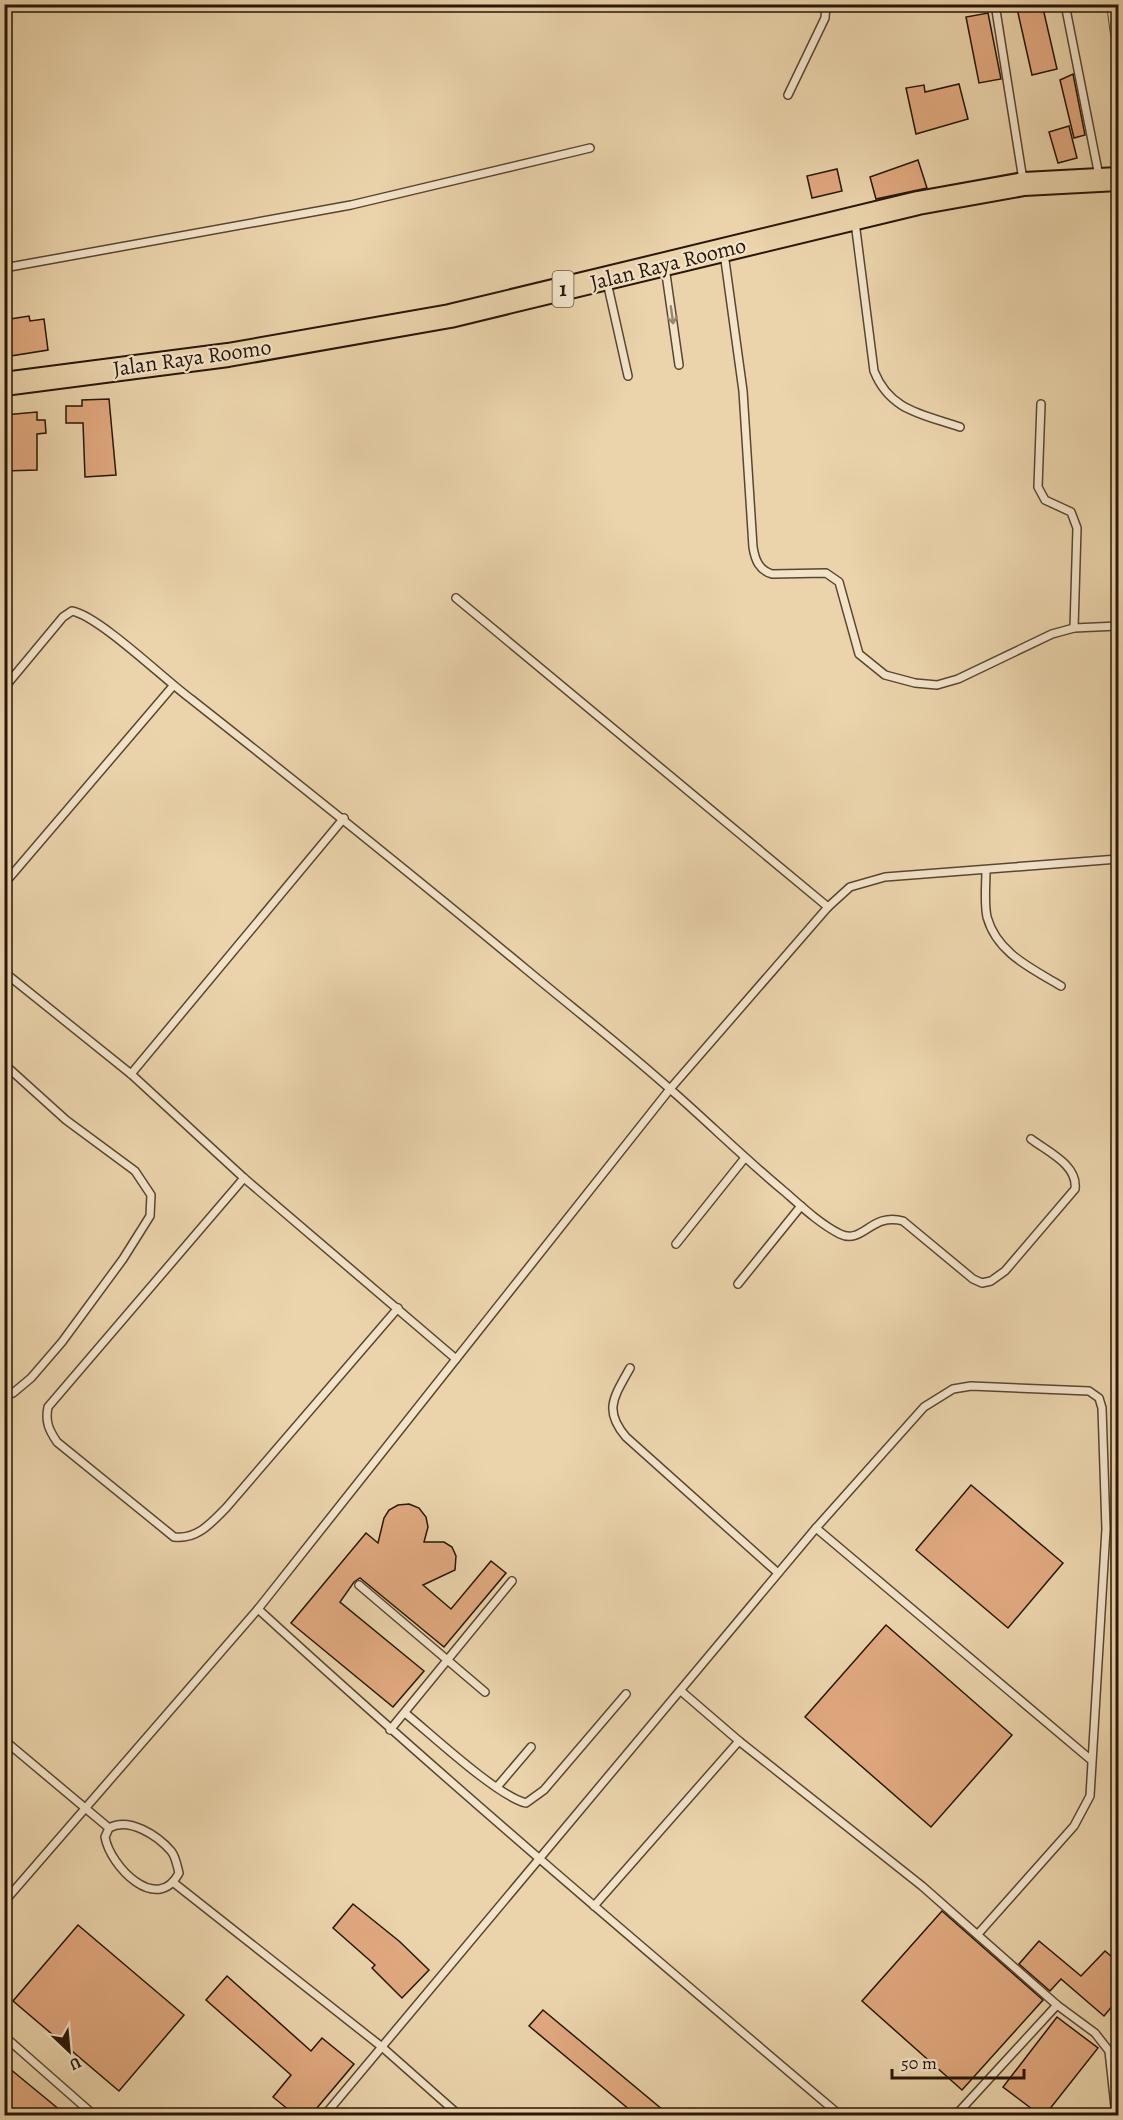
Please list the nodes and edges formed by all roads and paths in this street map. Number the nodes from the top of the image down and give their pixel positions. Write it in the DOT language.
graph roads {
  1 [pos="826,4"];
  2 [pos="995,4"];
  3 [pos="1065,4"];
  4 [pos="1114,4"];
  5 [pos="1119,34"];
  6 [pos="788,95"];
  7 [pos="590,148"];
  8 [pos="1109,179"];
  9 [pos="1024,184"];
  10 [pos="854,218"];
  11 [pos="724,250"];
  12 [pos="665,265"];
  13 [pos="4,268"];
  14 [pos="606,279"];
  15 [pos="679,365"];
  16 [pos="628,376"];
  17 [pos="4,384"];
  18 [pos="1041,404"];
  19 [pos="960,427"];
  20 [pos="456,598"];
  21 [pos="1119,626"];
  22 [pos="1074,628"];
  23 [pos="173,686"];
  24 [pos="4,688"];
  25 [pos="344,818"];
  26 [pos="1119,859"];
  27 [pos="986,870"];
  28 [pos="4,884"];
  29 [pos="828,907"];
  30 [pos="4,972"];
  31 [pos="1061,986"];
  32 [pos="4,1064"];
  33 [pos="131,1074"];
  34 [pos="670,1089"];
  35 [pos="1031,1139"];
  36 [pos="744,1159"];
  37 [pos="244,1178"];
  38 [pos="801,1206"];
  39 [pos="676,1244"];
  40 [pos="738,1284"];
  41 [pos="398,1308"];
  42 [pos="456,1359"];
  43 [pos="630,1368"];
  44 [pos="4,1396"];
  45 [pos="816,1528"];
  46 [pos="778,1573"];
  47 [pos="512,1581"];
  48 [pos="359,1584"];
  49 [pos="258,1609"];
  50 [pos="447,1659"];
  51 [pos="681,1691"];
  52 [pos="485,1692"];
  53 [pos="626,1694"];
  54 [pos="405,1713"];
  55 [pos="390,1730"];
  56 [pos="4,1740"];
  57 [pos="739,1741"];
  58 [pos="531,1747"];
  59 [pos="1090,1759"];
  60 [pos="497,1787"];
  61 [pos="85,1809"];
  62 [pos="109,1828"];
  63 [pos="538,1860"];
  64 [pos="174,1883"];
  65 [pos="4,1902"];
  66 [pos="594,1906"];
  67 [pos="978,1934"];
  68 [pos="1057,2005"];
  69 [pos="4,2036"];
  70 [pos="382,2047"];
  71 [pos="95,2115"];
  72 [pos="324,2115"];
  73 [pos="460,2115"];
  74 [pos="841,2115"];
  75 [pos="955,2115"];
  76 [pos="1116,2115"];
  1 -- 6 [label="lane"];
  2 -- 9 [label="lane"];
  3 -- 8 [label="lane"];
  4 -- 5 [label="street"];
  7 -- 13 [label="lane"];
  8 -- 9 [label="highway, Jalan Raya Roomo / 1"];
  9 -- 10 [label="highway, Jalan Raya Roomo / 1"];
  10 -- 11 [label="highway, Jalan Raya Roomo / 1"];
  10 -- 19 [label="lane"];
  11 -- 12 [label="highway, Jalan Raya Roomo / 1"];
  11 -- 22 [label="lane"];
  12 -- 14 [label="highway, Jalan Raya Roomo / 1"];
  12 -- 15 [label="lane, one-way"];
  14 -- 16 [label="lane"];
  14 -- 17 [label="highway, Jalan Raya Roomo / 1"];
  18 -- 22 [label="lane"];
  20 -- 29 [label="lane"];
  21 -- 22 [label="lane"];
  23 -- 24 [label="lane"];
  23 -- 25 [label="lane"];
  23 -- 28 [label="lane"];
  25 -- 33 [label="lane"];
  25 -- 34 [label="lane"];
  26 -- 27 [label="lane"];
  27 -- 29 [label="lane"];
  27 -- 31 [label="lane"];
  29 -- 34 [label="lane"];
  30 -- 33 [label="lane"];
  32 -- 44 [label="lane"];
  33 -- 37 [label="lane"];
  34 -- 36 [label="lane"];
  34 -- 42 [label="lane"];
  35 -- 38 [label="lane"];
  36 -- 38 [label="lane"];
  36 -- 39 [label="lane"];
  37 -- 41 [label="lane"];
  37 -- 41 [label="lane"];
  38 -- 40 [label="lane"];
  41 -- 42 [label="lane"];
  42 -- 49 [label="lane"];
  43 -- 46 [label="lane"];
  45 -- 46 [label="lane"];
  45 -- 59 [label="lane"];
  45 -- 59 [label="lane"];
  46 -- 51 [label="lane"];
  47 -- 50 [label="lane"];
  48 -- 50 [label="lane"];
  49 -- 55 [label="lane"];
  49 -- 61 [label="lane"];
  50 -- 52 [label="lane"];
  50 -- 54 [label="lane"];
  51 -- 57 [label="lane"];
  51 -- 63 [label="lane"];
  53 -- 60 [label="lane"];
  54 -- 55 [label="lane"];
  54 -- 60 [label="lane"];
  55 -- 63 [label="lane"];
  56 -- 61 [label="lane"];
  57 -- 66 [label="lane"];
  57 -- 67 [label="lane"];
  58 -- 60 [label="lane"];
  59 -- 67 [label="lane"];
  61 -- 62 [label="lane"];
  61 -- 65 [label="lane"];
  62 -- 64 [label="lane"];
  62 -- 64 [label="lane"];
  63 -- 66 [label="lane"];
  63 -- 70 [label="lane"];
  64 -- 70 [label="lane"];
  66 -- 74 [label="lane"];
  67 -- 68 [label="lane"];
  68 -- 75 [label="lane"];
  68 -- 76 [label="lane"];
  69 -- 71 [label="lane"];
  70 -- 72 [label="lane"];
  70 -- 73 [label="lane"];
}
